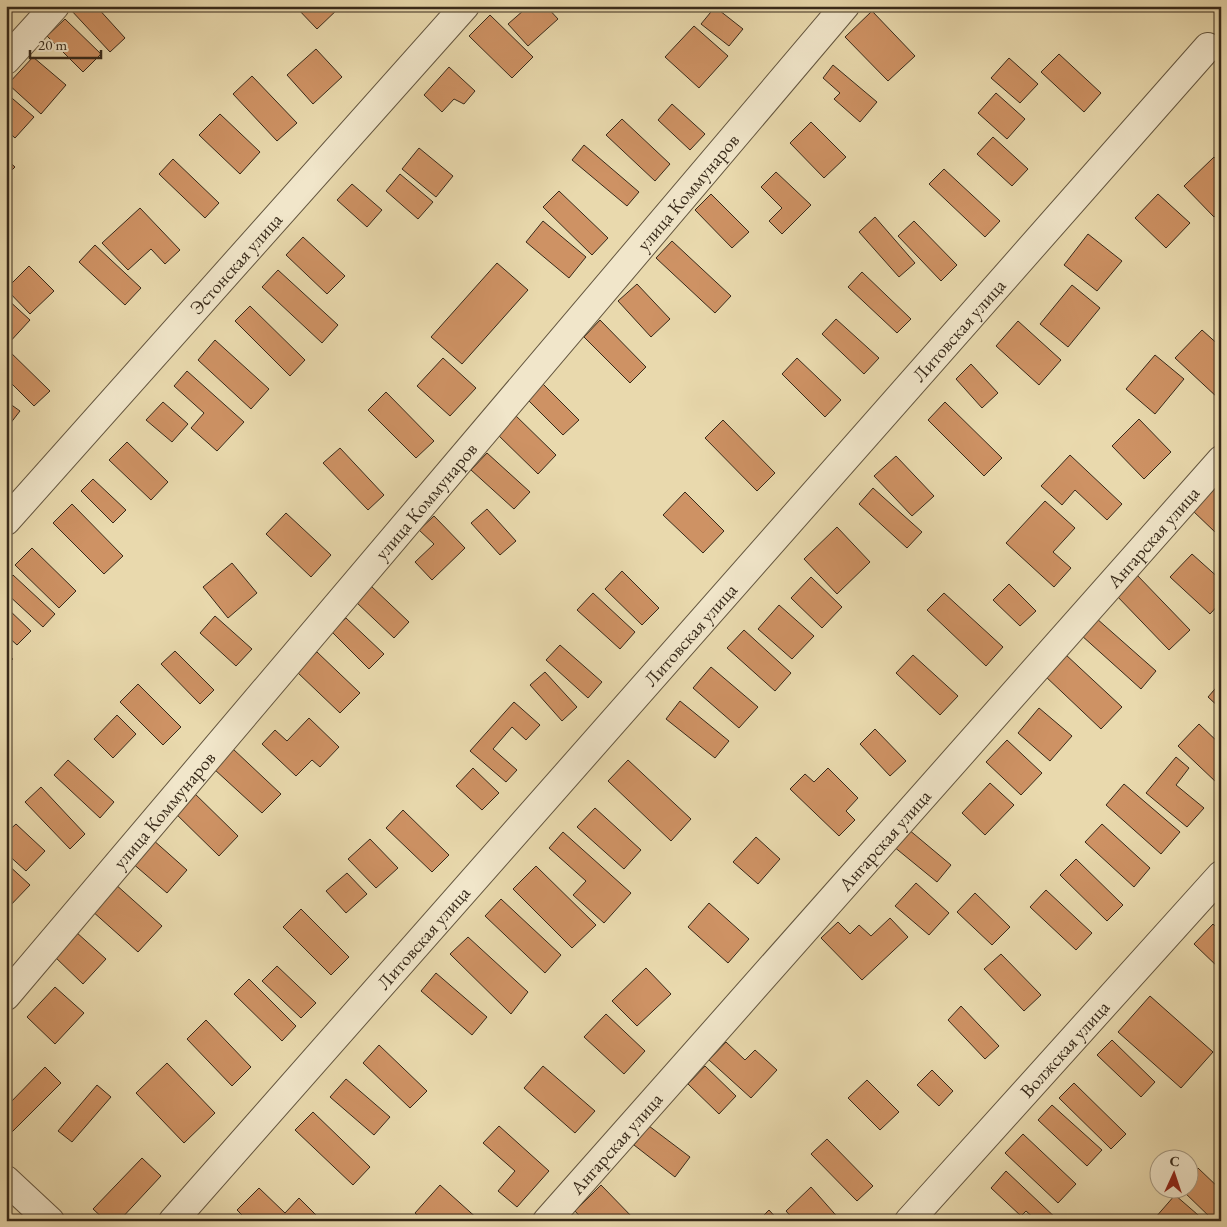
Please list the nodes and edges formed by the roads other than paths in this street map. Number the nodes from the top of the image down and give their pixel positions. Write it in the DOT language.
graph roads {
  1 [pos="55,6"];
  2 [pos="465,6"];
  3 [pos="845,6"];
  4 [pos="1208,47"];
  5 [pos="6,60"];
  6 [pos="1221,460"];
  7 [pos="6,521"];
  8 [pos="1221,875"];
  9 [pos="6,996"];
  10 [pos="6,1180"];
  11 [pos="50,1221"];
  12 [pos="173,1221"];
  13 [pos="547,1221"];
  14 [pos="909,1221"];
  1 -- 5 [label="street"];
  2 -- 7 [label="street, Эстонская улица"];
  3 -- 9 [label="street, улица Коммунаров"];
  4 -- 12 [label="street, Литовская улица"];
  6 -- 13 [label="street, Ангарская улица"];
  8 -- 14 [label="street, Волжская улица"];
  10 -- 11 [label="street"];
}
